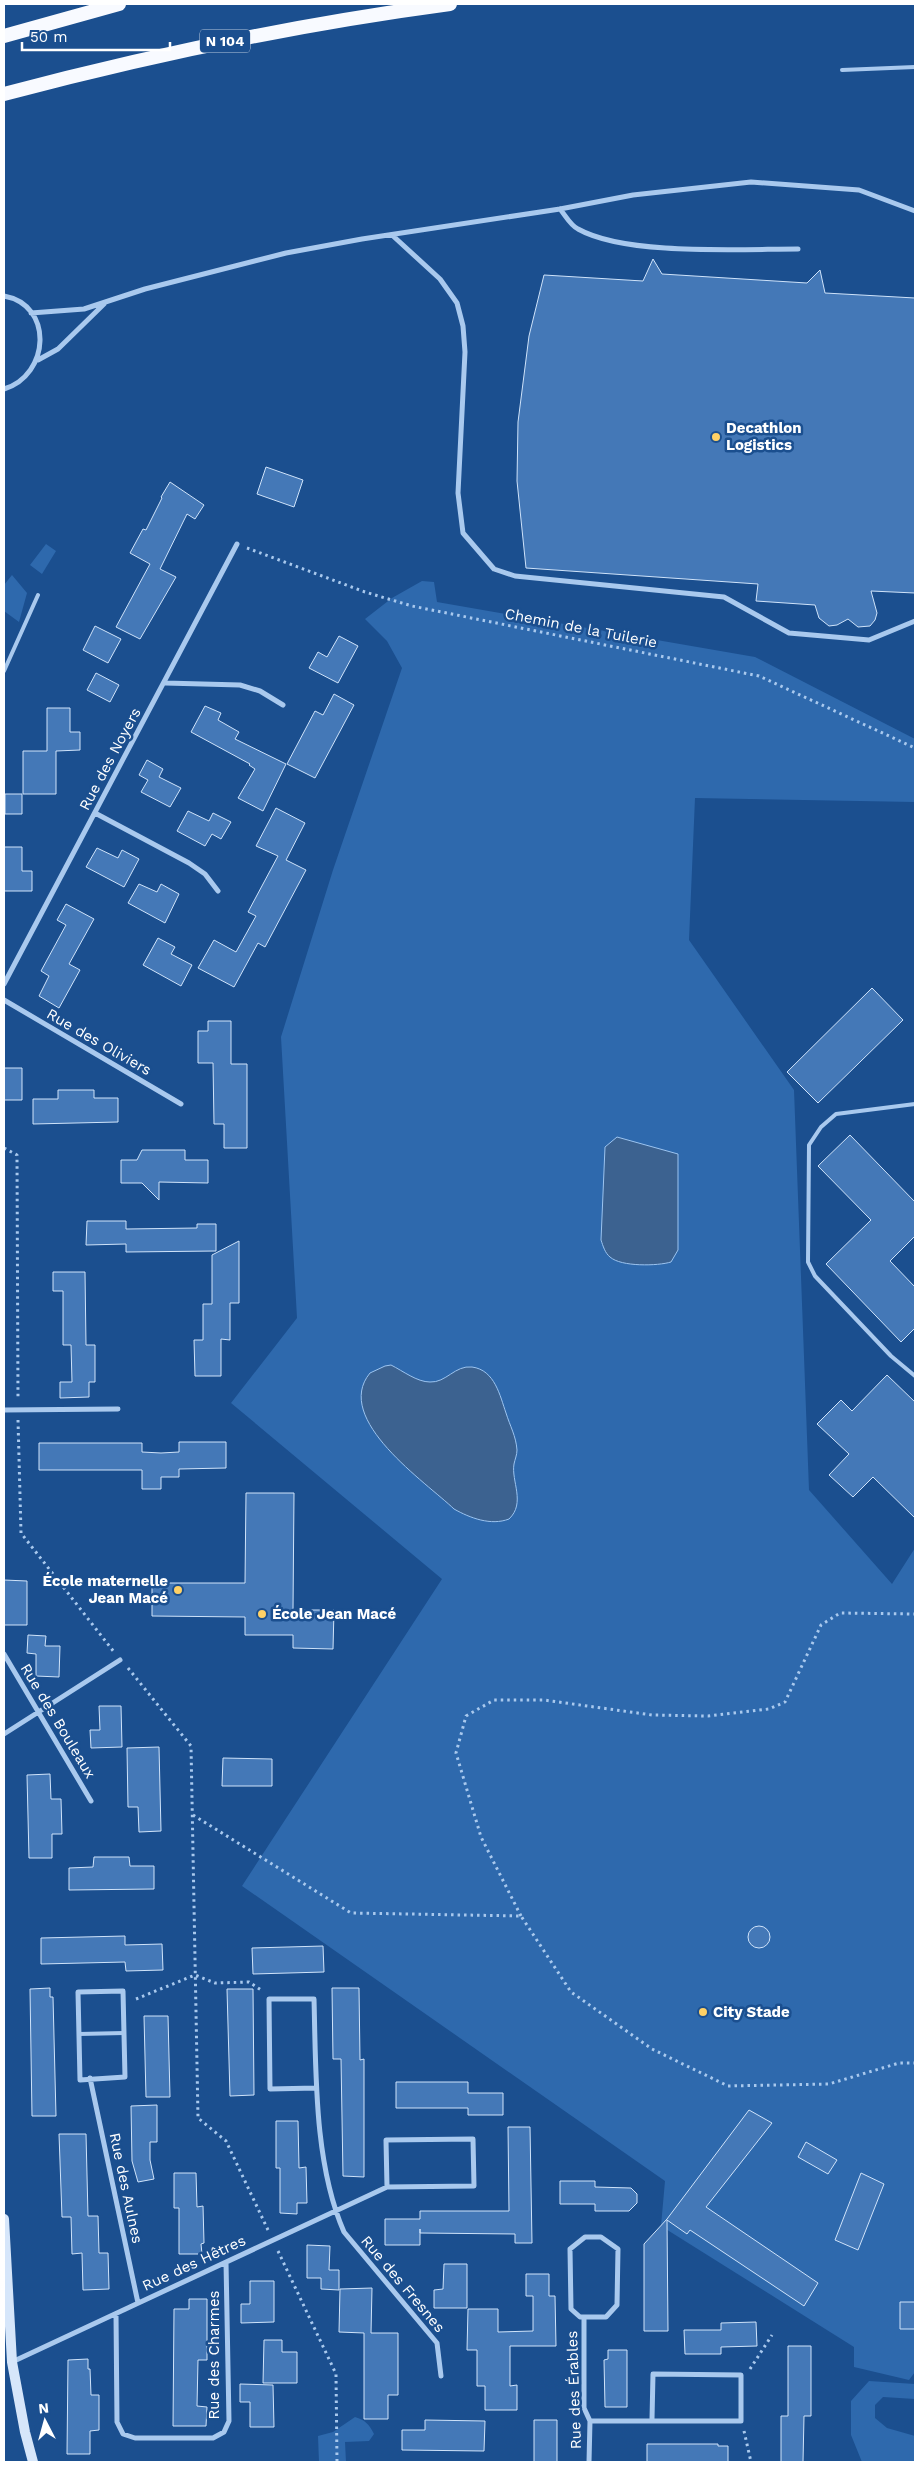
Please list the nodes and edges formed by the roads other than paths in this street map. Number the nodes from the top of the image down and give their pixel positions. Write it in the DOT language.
graph roads {
  1 [pos="119,4"];
  2 [pos="450,4"];
  3 [pos="4,36"];
  4 [pos="915,67"];
  5 [pos="842,70"];
  6 [pos="4,94"];
  7 [pos="560,209"];
  8 [pos="915,211"];
  9 [pos="392,234"];
  10 [pos="798,250"];
  11 [pos="4,296"];
  12 [pos="104,304"];
  13 [pos="31,313"];
  14 [pos="38,360"];
  15 [pos="4,389"];
  16 [pos="237,544"];
  17 [pos="38,595"];
  18 [pos="915,621"];
  19 [pos="4,671"];
  20 [pos="165,683"];
  21 [pos="283,705"];
  22 [pos="95,813"];
  23 [pos="218,891"];
  24 [pos="4,984"];
  25 [pos="4,1000"];
  26 [pos="181,1104"];
  27 [pos="915,1104"];
  28 [pos="915,1376"];
  29 [pos="118,1409"];
  30 [pos="4,1410"];
  31 [pos="4,1654"];
  32 [pos="120,1660"];
  33 [pos="39,1712"];
  34 [pos="4,1734"];
  35 [pos="91,1801"];
  36 [pos="124,2033"];
  37 [pos="79,2034"];
  38 [pos="90,2078"];
  39 [pos="316,2088"];
  40 [pos="387,2187"];
  41 [pos="335,2212"];
  42 [pos="4,2219"];
  43 [pos="226,2262"];
  44 [pos="138,2303"];
  45 [pos="116,2314"];
  46 [pos="584,2318"];
  47 [pos="7,2348"];
  48 [pos="12,2362"];
  49 [pos="441,2376"];
  50 [pos="652,2419"];
  51 [pos="590,2421"];
  52 [pos="33,2462"];
  53 [pos="589,2462"];
  1 -- 3 [label="highway"];
  2 -- 6 [label="highway, N 104"];
  4 -- 5 [label="lane"];
  7 -- 8 [label="street"];
  7 -- 9 [label="street"];
  7 -- 10 [label="street"];
  9 -- 12 [label="street"];
  9 -- 18 [label="street"];
  11 -- 13 [label="street"];
  12 -- 13 [label="street"];
  12 -- 14 [label="street"];
  13 -- 14 [label="street"];
  14 -- 15 [label="street"];
  16 -- 20 [label="street, Rue des Noyers"];
  17 -- 19 [label="lane"];
  20 -- 21 [label="street"];
  20 -- 22 [label="street, Rue des Noyers"];
  22 -- 23 [label="street"];
  22 -- 24 [label="street, Rue des Noyers"];
  25 -- 26 [label="street, Rue des Oliviers"];
  27 -- 28 [label="lane"];
  29 -- 30 [label="street"];
  31 -- 33 [label="street, Rue des Bouleaux"];
  32 -- 33 [label="street"];
  33 -- 34 [label="street"];
  33 -- 35 [label="street, Rue des Bouleaux"];
  36 -- 37 [label="lane"];
  36 -- 37 [label="street, Rue des Aulnes"];
  36 -- 38 [label="street"];
  37 -- 38 [label="street, Rue des Aulnes"];
  38 -- 44 [label="street, Rue des Aulnes"];
  39 -- 39 [label="street, Rue des Fresnes"];
  39 -- 41 [label="street, Rue des Fresnes"];
  40 -- 40 [label="street, Rue des Hêtres"];
  40 -- 41 [label="street, Rue des Hêtres"];
  41 -- 43 [label="street, Rue des Hêtres"];
  41 -- 49 [label="street, Rue des Fresnes"];
  42 -- 47 [label="main road"];
  43 -- 44 [label="street, Rue des Hêtres"];
  43 -- 45 [label="street, Rue des Charmes"];
  44 -- 45 [label="street, Rue des Hêtres"];
  45 -- 48 [label="street, Rue des Hêtres"];
  46 -- 46 [label="street, Rue des Érables"];
  46 -- 51 [label="street, Rue des Érables"];
  47 -- 48 [label="main road"];
  48 -- 52 [label="main road"];
  50 -- 50 [label="street"];
  50 -- 51 [label="street"];
  51 -- 53 [label="street, Rue des Érables"];
}
